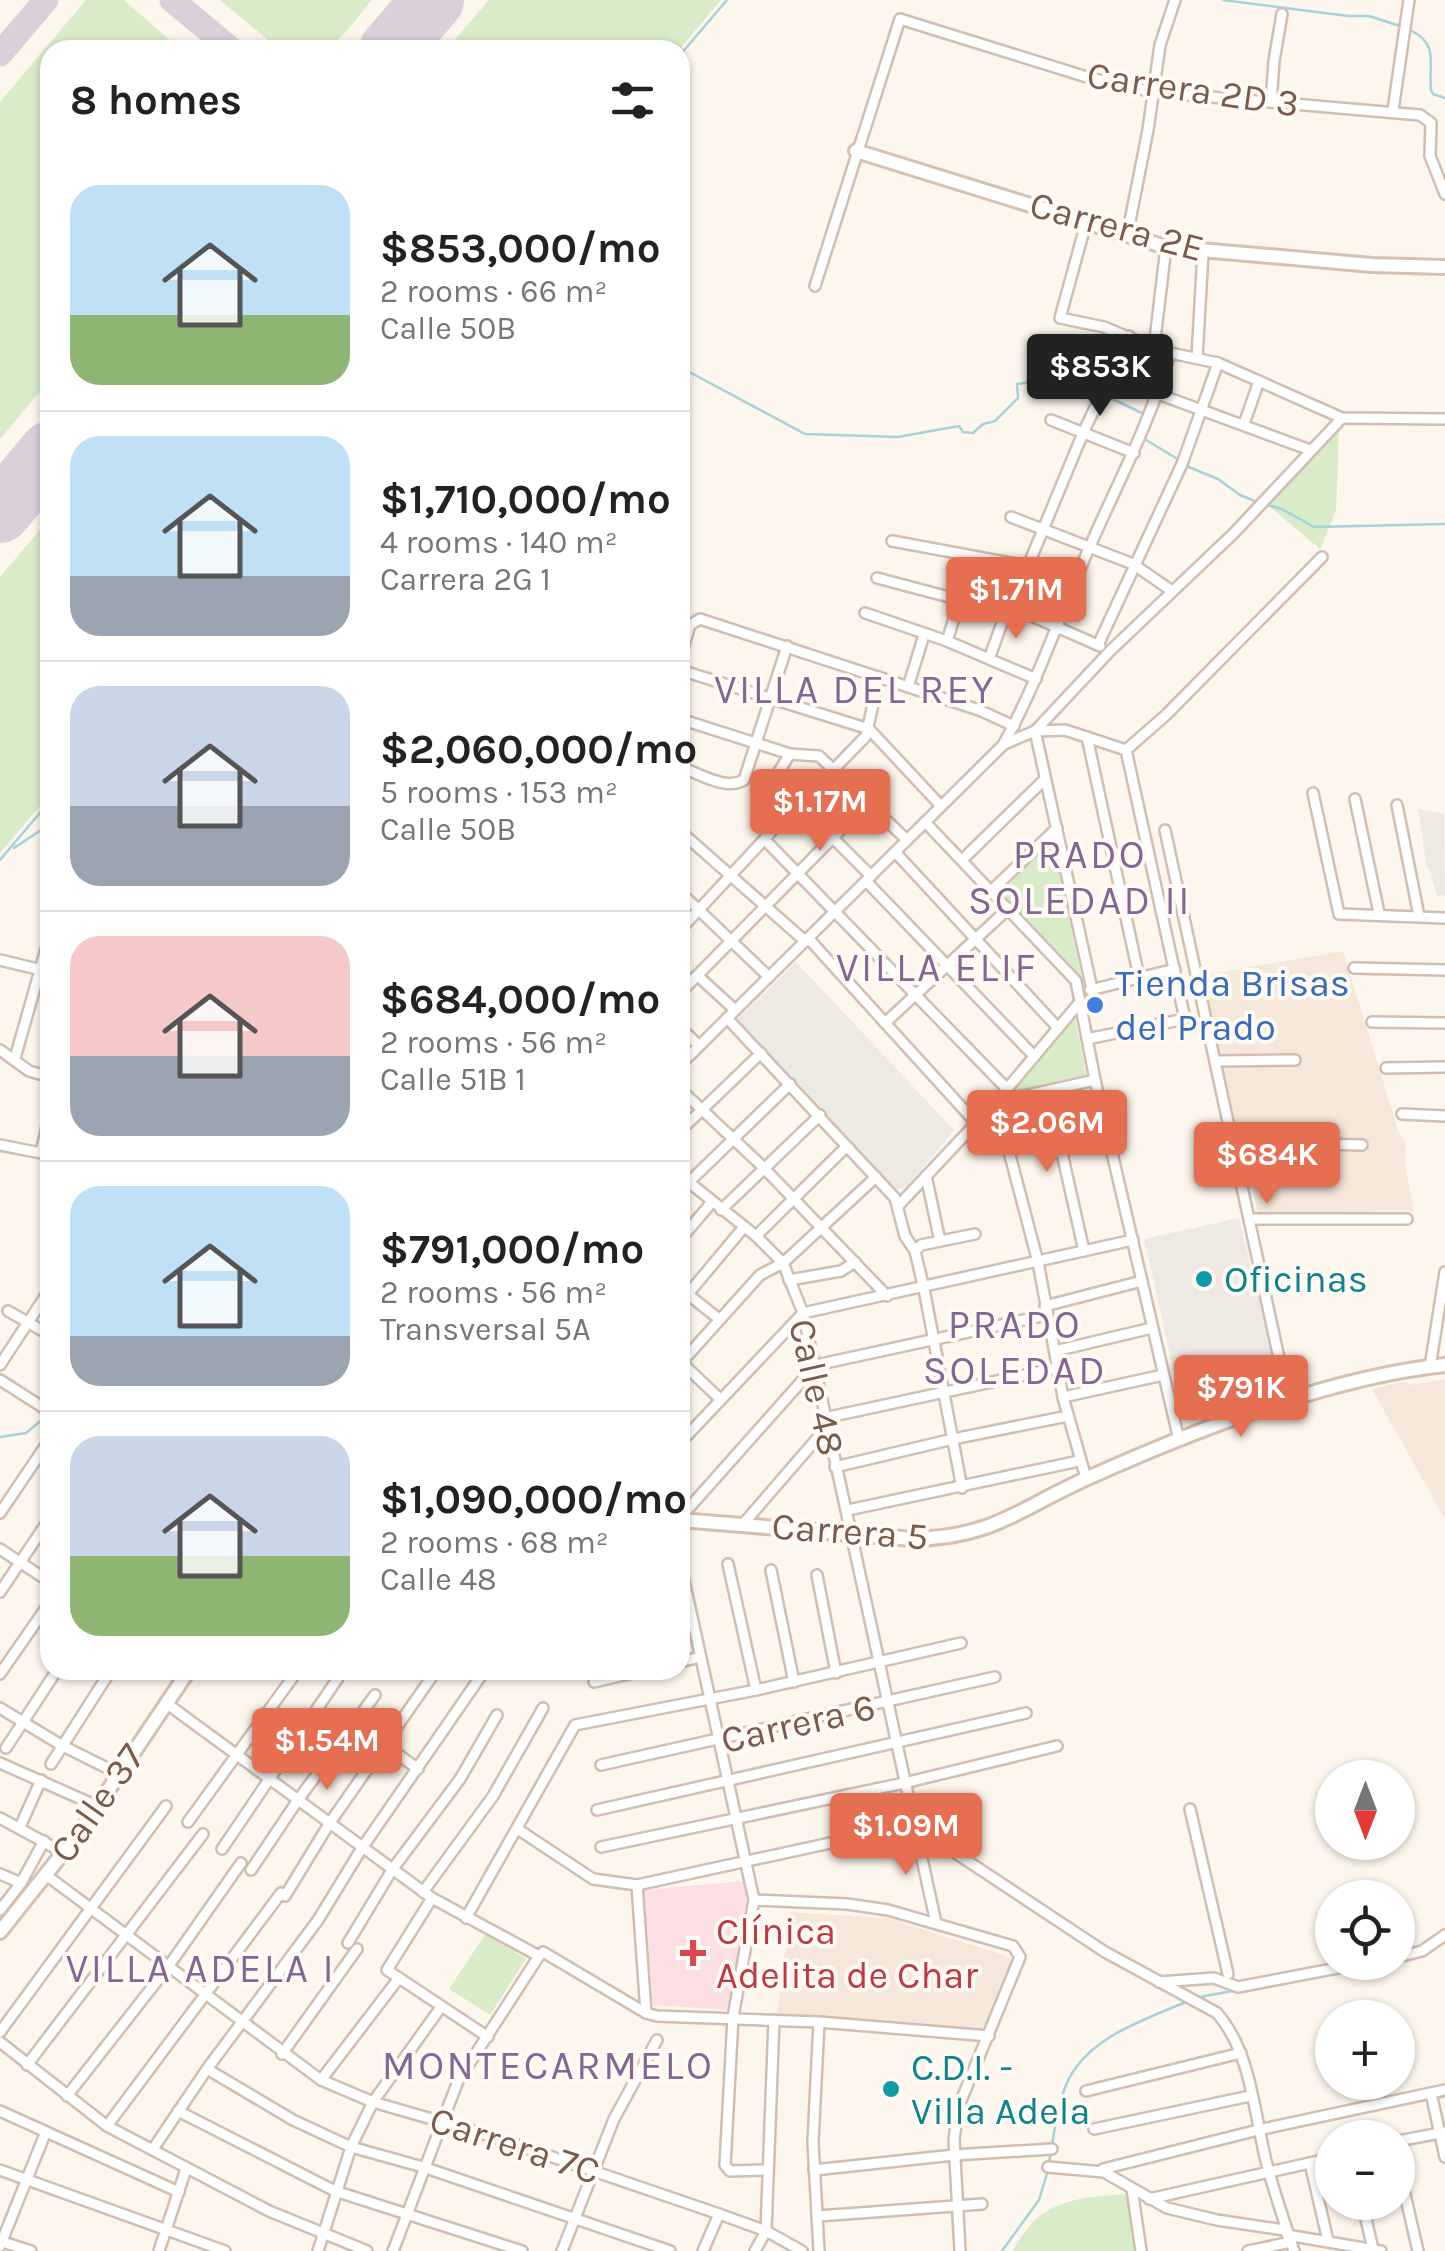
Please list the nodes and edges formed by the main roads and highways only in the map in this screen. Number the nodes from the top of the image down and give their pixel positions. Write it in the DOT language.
graph roads {
  1 [pos="856,151"];
  2 [pos="1445,267"];
  3 [pos="1438,1366"];
  4 [pos="690,1520"];
  5 [pos="181,1680"];
  6 [pos="0,1932"];
  1 -- 2 [label="main road, Carrera 2E"];
  3 -- 4 [label="main road, Carrera 5"];
  5 -- 6 [label="main road, Calle 37"];
}
